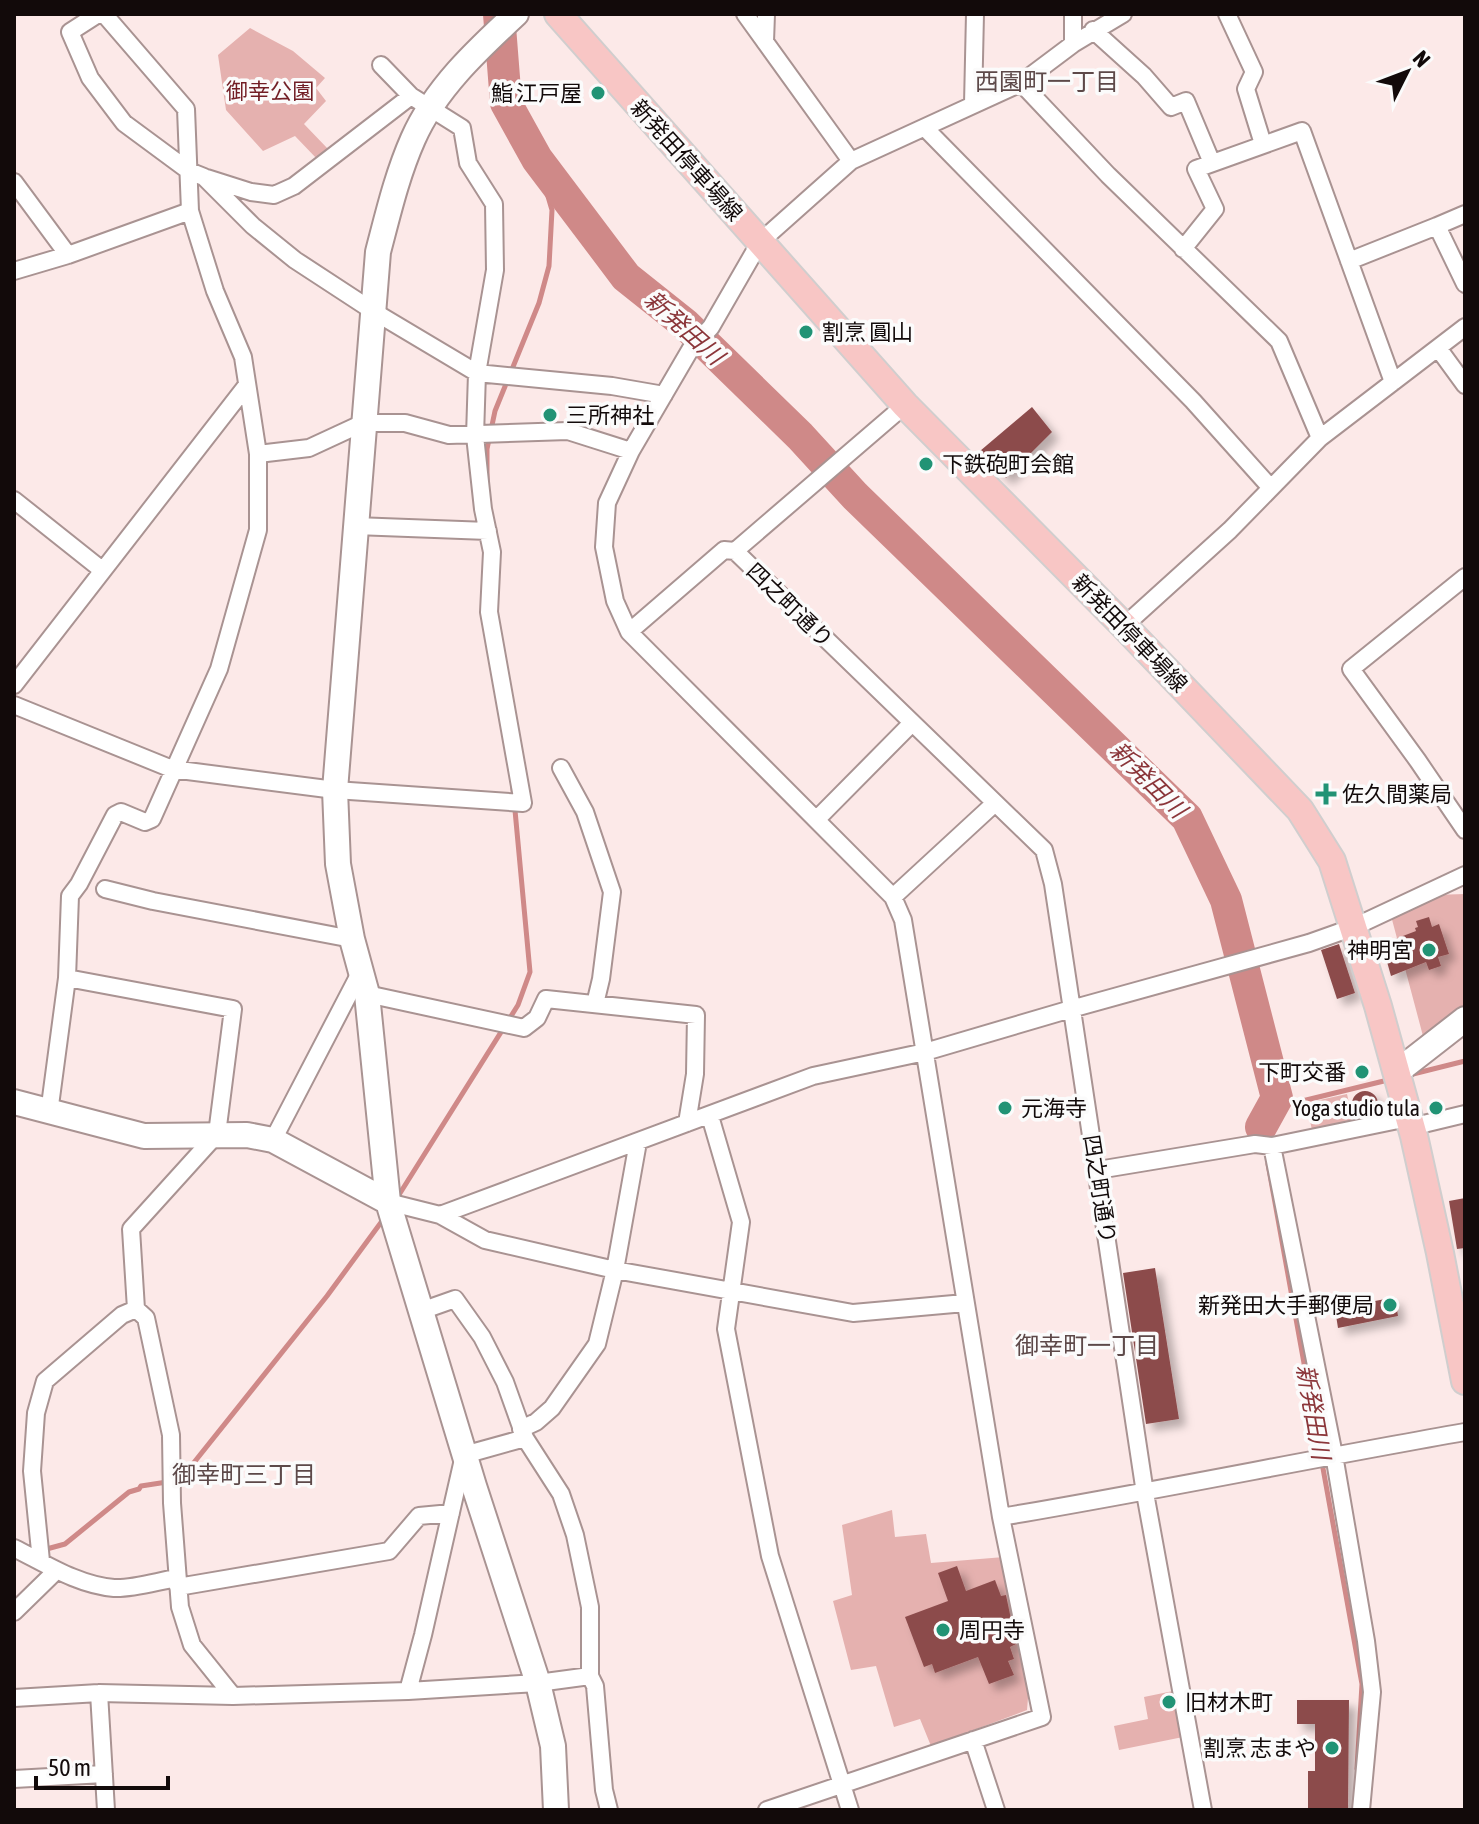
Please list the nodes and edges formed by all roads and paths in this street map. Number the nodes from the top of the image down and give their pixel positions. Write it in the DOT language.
graph roads {
  1 [pos="98,14"];
  2 [pos="104,14"];
  3 [pos="516,14"];
  4 [pos="558,14"];
  5 [pos="745,14"];
  6 [pos="766,14"];
  7 [pos="975,14"];
  8 [pos="1073,14"];
  9 [pos="1123,14"];
  10 [pos="1227,14"];
  11 [pos="1093,30"];
  12 [pos="765,42"];
  13 [pos="1073,44"];
  14 [pos="381,65"];
  15 [pos="1021,83"];
  16 [pos="421,102"];
  17 [pos="973,104"];
  18 [pos="925,128"];
  19 [pos="1263,144"];
  20 [pos="851,161"];
  21 [pos="1212,163"];
  22 [pos="197,174"];
  23 [pos="14,182"];
  24 [pos="190,211"];
  25 [pos="1465,214"];
  26 [pos="1437,226"];
  27 [pos="760,242"];
  28 [pos="1183,249"];
  29 [pos="68,255"];
  30 [pos="1349,261"];
  31 [pos="14,271"];
  32 [pos="1465,284"];
  33 [pos="373,311"];
  34 [pos="1465,327"];
  35 [pos="1438,348"];
  36 [pos="477,373"];
  37 [pos="1393,382"];
  38 [pos="247,385"];
  39 [pos="1465,385"];
  40 [pos="664,395"];
  41 [pos="905,405"];
  42 [pos="363,423"];
  43 [pos="475,436"];
  44 [pos="1320,438"];
  45 [pos="631,451"];
  46 [pos="258,454"];
  47 [pos="1271,488"];
  48 [pos="14,500"];
  49 [pos="355,526"];
  50 [pos="488,531"];
  51 [pos="735,551"];
  52 [pos="102,570"];
  53 [pos="1465,577"];
  54 [pos="1124,626"];
  55 [pos="629,632"];
  56 [pos="14,685"];
  57 [pos="14,705"];
  58 [pos="911,724"];
  59 [pos="561,768"];
  60 [pos="172,769"];
  61 [pos="335,790"];
  62 [pos="995,803"];
  63 [pos="817,819"];
  64 [pos="1465,830"];
  65 [pos="1465,875"];
  66 [pos="105,889"];
  67 [pos="893,897"];
  68 [pos="1354,927"];
  69 [pos="352,939"];
  70 [pos="67,978"];
  71 [pos="364,982"];
  72 [pos="595,1004"];
  73 [pos="1071,1009"];
  74 [pos="1465,1019"];
  75 [pos="925,1052"];
  76 [pos="1397,1072"];
  77 [pos="14,1102"];
  78 [pos="49,1113"];
  79 [pos="1465,1114"];
  80 [pos="710,1116"];
  81 [pos="1409,1122"];
  82 [pos="687,1123"];
  83 [pos="217,1134"];
  84 [pos="273,1140"];
  85 [pos="638,1142"];
  86 [pos="1264,1145"];
  87 [pos="1098,1170"];
  88 [pos="388,1202"];
  89 [pos="440,1215"];
  90 [pos="615,1270"];
  91 [pos="732,1292"];
  92 [pos="965,1303"];
  93 [pos="136,1309"];
  94 [pos="421,1311"];
  95 [pos="1465,1381"];
  96 [pos="1465,1432"];
  97 [pos="523,1434"];
  98 [pos="464,1455"];
  99 [pos="1325,1456"];
  100 [pos="1145,1493"];
  101 [pos="451,1513"];
  102 [pos="1001,1517"];
  103 [pos="14,1548"];
  104 [pos="41,1561"];
  105 [pos="56,1571"];
  106 [pos="178,1582"];
  107 [pos="14,1612"];
  108 [pos="590,1676"];
  109 [pos="538,1683"];
  110 [pos="408,1691"];
  111 [pos="99,1693"];
  112 [pos="233,1696"];
  113 [pos="14,1698"];
  114 [pos="973,1740"];
  115 [pos="104,1774"];
  116 [pos="14,1779"];
  117 [pos="842,1786"];
  118 [pos="106,1810"];
  119 [pos="556,1810"];
  120 [pos="609,1810"];
  121 [pos="767,1810"];
  122 [pos="850,1810"];
  123 [pos="996,1810"];
  124 [pos="1203,1810"];
  125 [pos="1361,1810"];
  1 -- 22 [label="street"];
  2 -- 22 [label="street"];
  3 -- 16 [label="street"];
  4 -- 27 [label="main road, 新発田停車場線"];
  5 -- 12 [label="street"];
  6 -- 12 [label="street"];
  7 -- 17 [label="street"];
  8 -- 13 [label="street"];
  9 -- 11 [label="street"];
  10 -- 19 [label="street"];
  11 -- 13 [label="street"];
  11 -- 21 [label="street"];
  12 -- 20 [label="street"];
  13 -- 15 [label="street"];
  14 -- 16 [label="street"];
  15 -- 17 [label="street"];
  15 -- 28 [label="street"];
  16 -- 22 [label="street"];
  16 -- 33 [label="street"];
  16 -- 36 [label="street"];
  17 -- 18 [label="street"];
  18 -- 20 [label="street"];
  18 -- 47 [label="street"];
  19 -- 21 [label="street"];
  19 -- 30 [label="street"];
  20 -- 27 [label="street"];
  21 -- 28 [label="street"];
  22 -- 24 [label="street"];
  22 -- 33 [label="street"];
  23 -- 29 [label="street"];
  24 -- 29 [label="street"];
  24 -- 38 [label="street"];
  25 -- 26 [label="street"];
  26 -- 30 [label="street"];
  26 -- 32 [label="street"];
  27 -- 40 [label="street"];
  27 -- 41 [label="main road, 新発田停車場線"];
  28 -- 44 [label="street"];
  29 -- 31 [label="street"];
  30 -- 37 [label="street"];
  33 -- 36 [label="street"];
  33 -- 42 [label="street"];
  34 -- 35 [label="street"];
  35 -- 37 [label="street"];
  35 -- 39 [label="street"];
  36 -- 40 [label="street"];
  36 -- 43 [label="street"];
  37 -- 44 [label="street"];
  38 -- 46 [label="street"];
  38 -- 52 [label="street"];
  40 -- 45 [label="street"];
  41 -- 51 [label="street"];
  41 -- 54 [label="main road, 新発田停車場線"];
  42 -- 43 [label="street"];
  42 -- 46 [label="street"];
  42 -- 49 [label="street"];
  43 -- 45 [label="street"];
  43 -- 50 [label="street"];
  44 -- 47 [label="street"];
  45 -- 55 [label="street"];
  46 -- 60 [label="street"];
  47 -- 54 [label="street"];
  48 -- 52 [label="street"];
  49 -- 50 [label="street"];
  49 -- 61 [label="street"];
  50 -- 61 [label="street"];
  51 -- 55 [label="street"];
  51 -- 58 [label="street, 四之町通り"];
  52 -- 56 [label="street"];
  53 -- 64 [label="street"];
  54 -- 68 [label="main road, 新発田停車場線"];
  55 -- 63 [label="street"];
  57 -- 60 [label="street"];
  58 -- 62 [label="street, 四之町通り"];
  58 -- 63 [label="street"];
  59 -- 72 [label="street"];
  60 -- 61 [label="street"];
  60 -- 70 [label="street"];
  61 -- 69 [label="street"];
  62 -- 67 [label="street"];
  62 -- 73 [label="street, 四之町通り"];
  63 -- 67 [label="street"];
  65 -- 68 [label="street"];
  66 -- 69 [label="street"];
  67 -- 75 [label="street"];
  68 -- 73 [label="street"];
  68 -- 76 [label="main road, 新発田停車場線"];
  69 -- 71 [label="street"];
  70 -- 78 [label="street"];
  70 -- 83 [label="street"];
  71 -- 72 [label="street"];
  71 -- 84 [label="street"];
  71 -- 88 [label="street"];
  72 -- 82 [label="street"];
  73 -- 75 [label="street"];
  73 -- 87 [label="street, 四之町通り"];
  74 -- 76 [label="street"];
  75 -- 80 [label="street"];
  75 -- 92 [label="street"];
  76 -- 81 [label="main road, 新発田停車場線"];
  77 -- 78 [label="street"];
  78 -- 83 [label="street"];
  79 -- 81 [label="street"];
  80 -- 82 [label="street"];
  80 -- 91 [label="street"];
  81 -- 86 [label="street"];
  81 -- 95 [label="main road, 新発田停車場線"];
  82 -- 85 [label="street"];
  83 -- 84 [label="street"];
  83 -- 93 [label="street"];
  84 -- 88 [label="street"];
  85 -- 89 [label="street"];
  85 -- 90 [label="street"];
  86 -- 87 [label="street"];
  86 -- 99 [label="street"];
  87 -- 100 [label="street, 四之町通り"];
  88 -- 89 [label="street"];
  88 -- 94 [label="street"];
  89 -- 90 [label="street"];
  90 -- 91 [label="street"];
  90 -- 97 [label="street"];
  91 -- 92 [label="street"];
  91 -- 117 [label="street"];
  92 -- 102 [label="street"];
  93 -- 104 [label="street"];
  93 -- 106 [label="street"];
  94 -- 97 [label="street"];
  94 -- 98 [label="street"];
  96 -- 99 [label="street"];
  97 -- 98 [label="street"];
  97 -- 108 [label="street"];
  98 -- 101 [label="street"];
  98 -- 109 [label="street"];
  99 -- 100 [label="street"];
  99 -- 125 [label="street"];
  100 -- 102 [label="street"];
  100 -- 124 [label="street, 四之町通り"];
  101 -- 106 [label="street"];
  101 -- 110 [label="street"];
  102 -- 114 [label="street"];
  103 -- 104 [label="street"];
  104 -- 105 [label="street"];
  105 -- 106 [label="street"];
  105 -- 107 [label="street"];
  106 -- 112 [label="street"];
  108 -- 109 [label="street"];
  108 -- 120 [label="street"];
  109 -- 110 [label="street"];
  109 -- 119 [label="street"];
  110 -- 112 [label="street"];
  111 -- 112 [label="street"];
  111 -- 113 [label="street"];
  111 -- 115 [label="street"];
  114 -- 117 [label="street"];
  114 -- 123 [label="street"];
  115 -- 116 [label="street"];
  115 -- 118 [label="street"];
  117 -- 121 [label="street"];
  117 -- 122 [label="street"];
}
